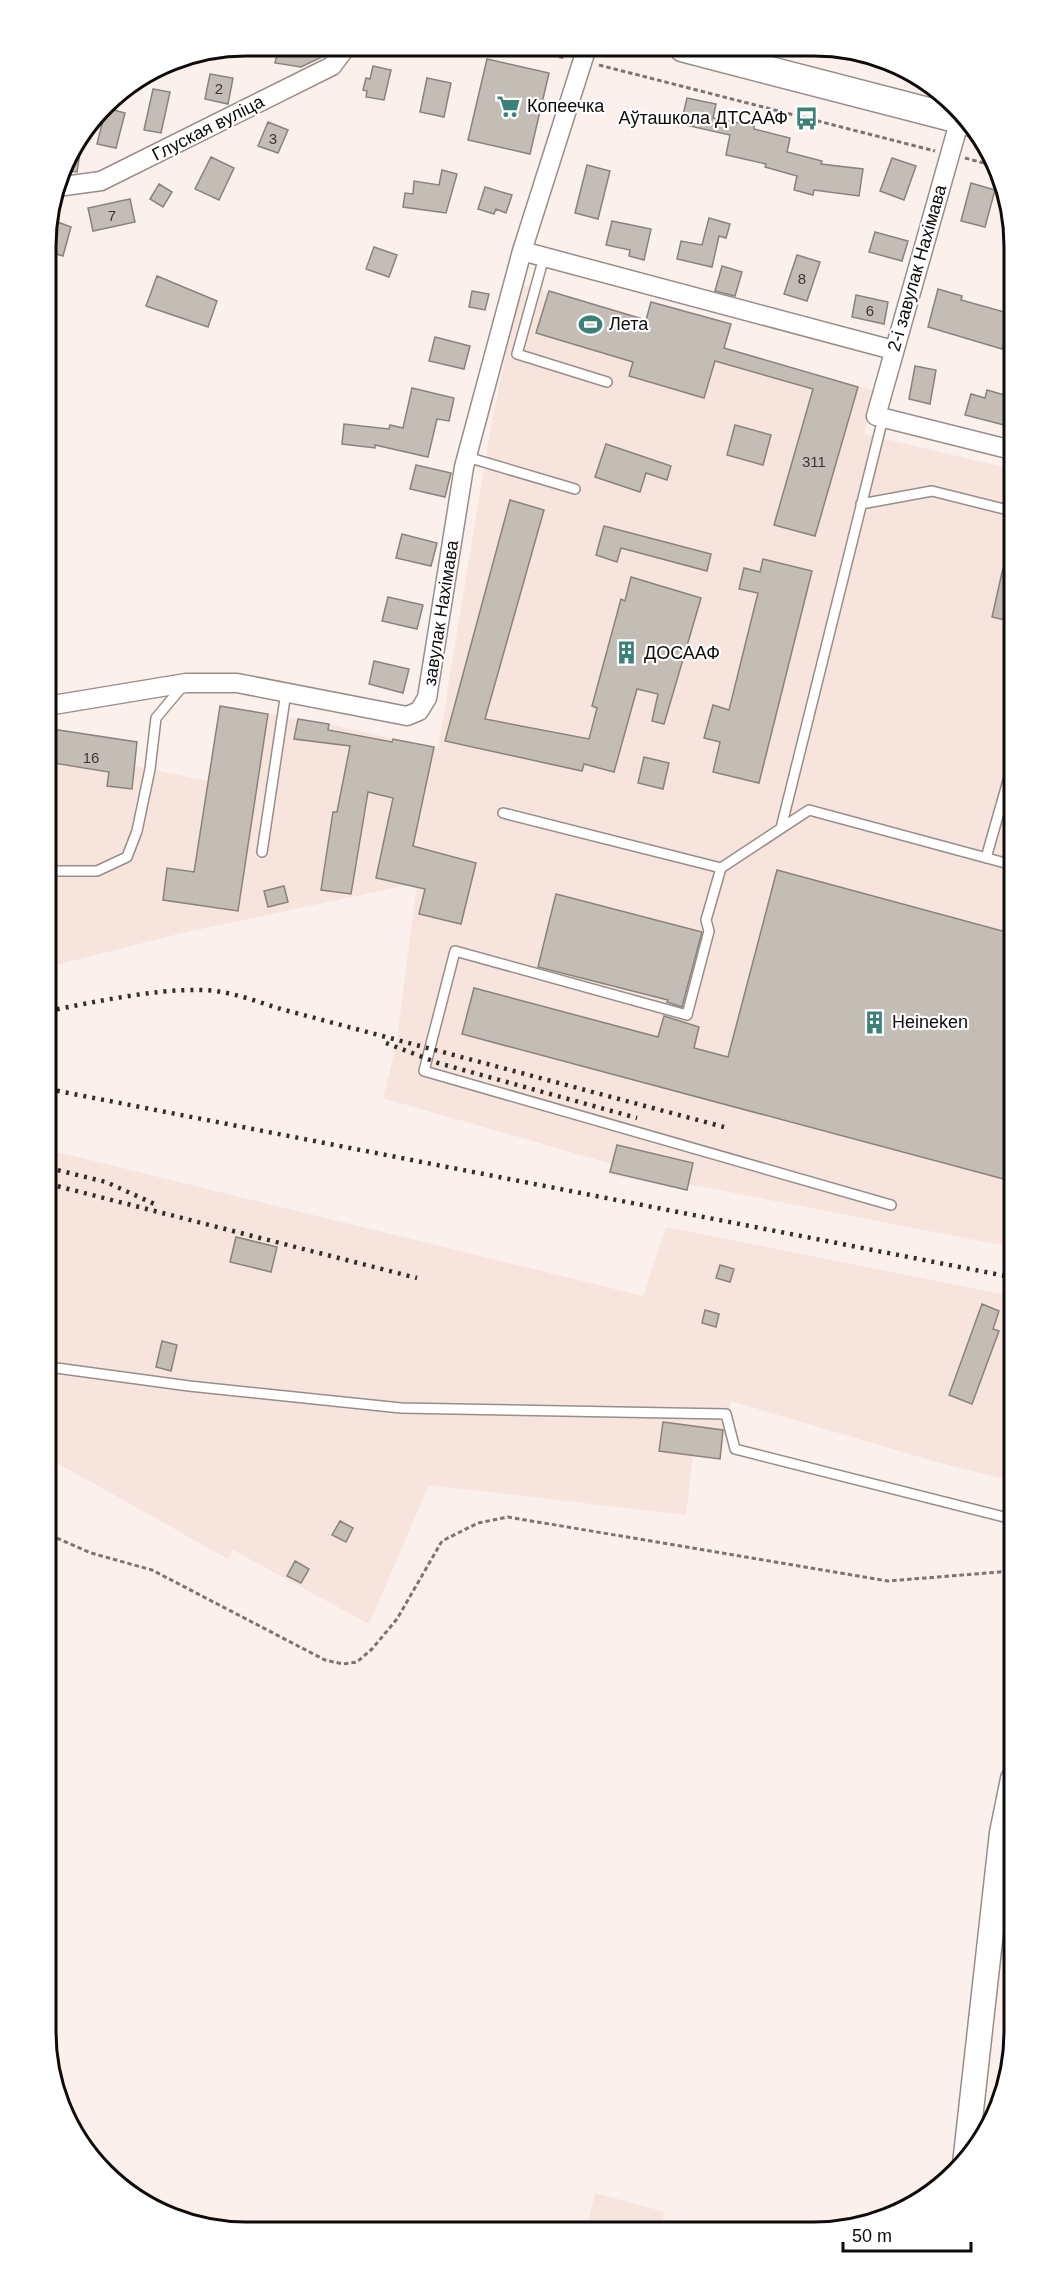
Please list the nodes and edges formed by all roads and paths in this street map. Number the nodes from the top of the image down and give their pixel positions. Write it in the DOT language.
graph roads {
  1 [pos="340,56"];
  2 [pos="584,56"];
  3 [pos="592,56"];
  4 [pos="714,56"];
  5 [pos="953,117"];
  6 [pos="962,127"];
  7 [pos="950,154"];
  8 [pos="985,163"];
  9 [pos="66,186"];
  10 [pos="522,251"];
  11 [pos="544,257"];
  12 [pos="893,350"];
  13 [pos="607,382"];
  14 [pos="879,417"];
  15 [pos="1004,448"];
  16 [pos="467,457"];
  17 [pos="575,489"];
  18 [pos="861,504"];
  19 [pos="1004,509"];
  20 [pos="186,683"];
  21 [pos="286,692"];
  22 [pos="56,705"];
  23 [pos="1004,796"];
  24 [pos="503,813"];
  25 [pos="782,828"];
  26 [pos="262,852"];
  27 [pos="986,858"];
  28 [pos="1004,863"];
  29 [pos="721,868"];
  30 [pos="56,871"];
  31 [pos="891,1205"];
  32 [pos="56,1367"];
  33 [pos="1003,1517"];
  34 [pos="56,1538"];
  35 [pos="1003,1573"];
  36 [pos="1003,1827"];
  37 [pos="967,2143"];
  1 -- 9 [label="street, Глуская вуліца"];
  2 -- 10 [label="street, завулак Нахімава"];
  3 -- 7 [label="path"];
  4 -- 5 [label="main road"];
  6 -- 7 [label="street, 2-і завулак Нахімава"];
  7 -- 8 [label="path"];
  7 -- 12 [label="street, 2-і завулак Нахімава"];
  10 -- 11 [label="street"];
  10 -- 16 [label="street, завулак Нахімава"];
  11 -- 12 [label="street"];
  11 -- 13 [label="lane"];
  12 -- 14 [label="street, 2-і завулак Нахімава"];
  14 -- 15 [label="street"];
  14 -- 18 [label="lane"];
  16 -- 17 [label="lane"];
  16 -- 21 [label="street, завулак Нахімава"];
  18 -- 19 [label="lane"];
  18 -- 25 [label="lane"];
  20 -- 21 [label="street, завулак Нахімава"];
  20 -- 22 [label="street, завулак Нахімава"];
  20 -- 30 [label="lane"];
  21 -- 26 [label="lane"];
  23 -- 27 [label="lane"];
  24 -- 29 [label="lane"];
  25 -- 27 [label="lane"];
  25 -- 29 [label="lane"];
  27 -- 28 [label="lane"];
  29 -- 31 [label="lane"];
  32 -- 33 [label="lane"];
  34 -- 35 [label="path"];
  36 -- 37 [label="street"];
}
